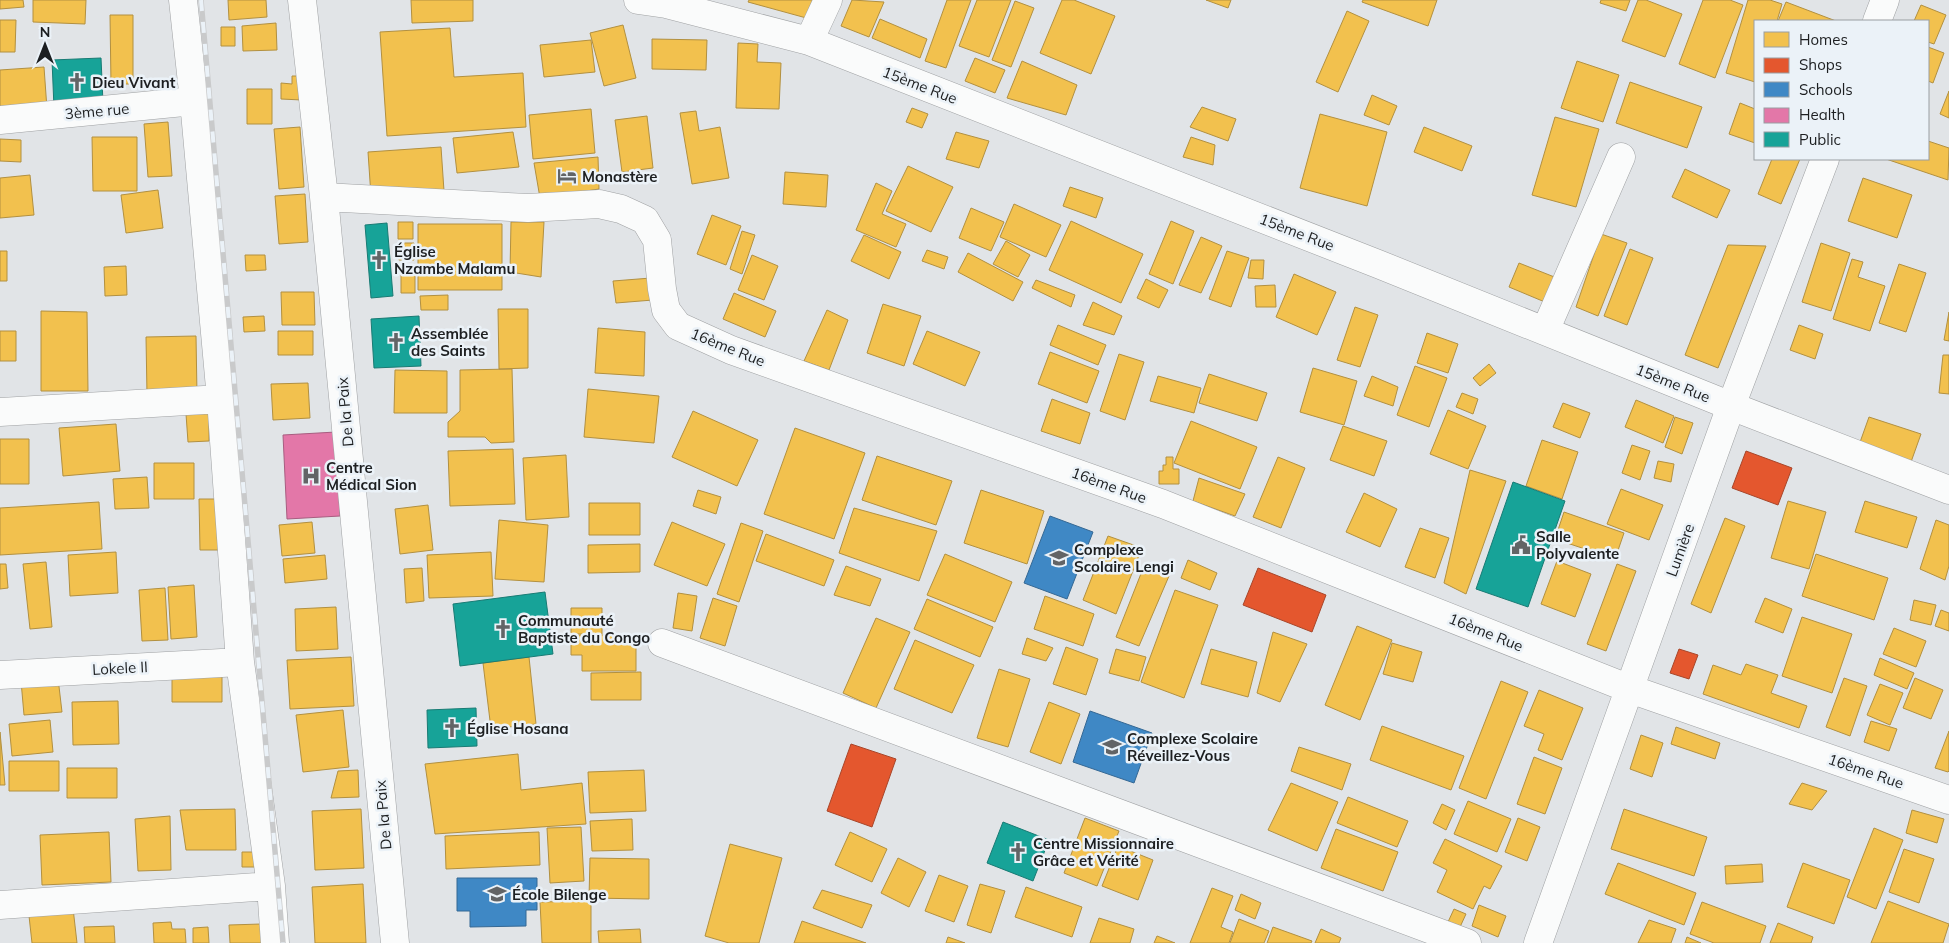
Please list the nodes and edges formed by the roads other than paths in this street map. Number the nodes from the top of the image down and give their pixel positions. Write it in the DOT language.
graph roads {
  1 [pos="183,0"];
  2 [pos="302,0"];
  3 [pos="638,0"];
  4 [pos="828,0"];
  5 [pos="1885,0"];
  6 [pos="1877,20"];
  7 [pos="809,41"];
  8 [pos="194,101"];
  9 [pos="0,120"];
  10 [pos="1621,157"];
  11 [pos="1825,160"];
  12 [pos="324,197"];
  13 [pos="1545,331"];
  14 [pos="221,400"];
  15 [pos="1731,406"];
  16 [pos="0,412"];
  17 [pos="1949,490"];
  18 [pos="662,643"];
  19 [pos="240,662"];
  20 [pos="0,674"];
  21 [pos="1630,689"];
  22 [pos="1949,800"];
  23 [pos="271,886"];
  24 [pos="0,905"];
  25 [pos="275,943"];
  26 [pos="395,943"];
  27 [pos="1467,943"];
  28 [pos="1538,943"];
  1 -- 8 [label="street"];
  2 -- 12 [label="street, De la Paix"];
  3 -- 7 [label="street, 15ème Rue"];
  4 -- 7 [label="street"];
  5 -- 6 [label="street"];
  7 -- 13 [label="street, 15ème Rue"];
  8 -- 9 [label="street, 3ème rue"];
  8 -- 14 [label="street"];
  10 -- 13 [label="street"];
  11 -- 15 [label="street, Lumière"];
  12 -- 21 [label="street, 16ème Rue"];
  12 -- 26 [label="street, De la Paix"];
  13 -- 15 [label="street, 15ème Rue"];
  14 -- 16 [label="street"];
  14 -- 19 [label="street"];
  15 -- 17 [label="street, 15ème Rue"];
  15 -- 21 [label="street, Lumière"];
  18 -- 27 [label="street"];
  19 -- 20 [label="street, Lokele II"];
  19 -- 23 [label="street"];
  21 -- 22 [label="street, 16ème Rue"];
  21 -- 28 [label="street, Lumière"];
  23 -- 24 [label="street"];
  23 -- 25 [label="street"];
}
